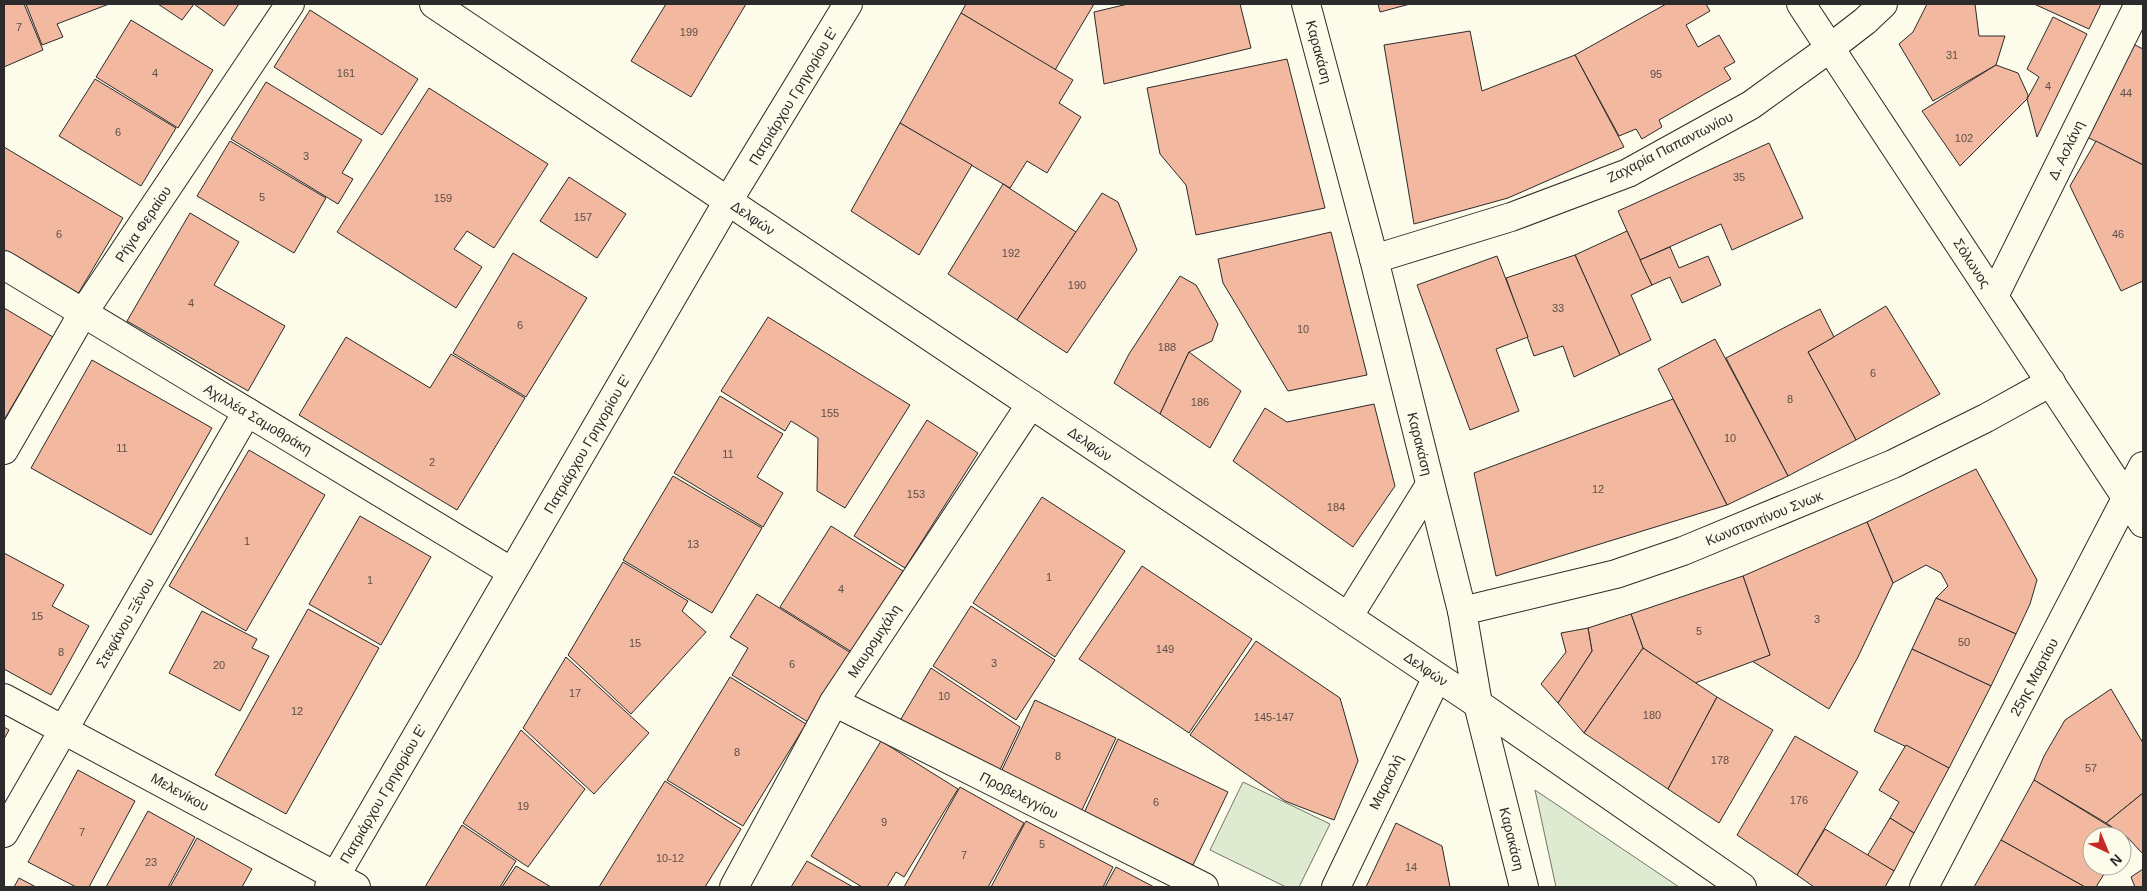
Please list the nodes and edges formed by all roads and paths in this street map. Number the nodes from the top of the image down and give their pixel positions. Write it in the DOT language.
graph roads {
  1 [pos="290,4"];
  2 [pos="434,4"];
  3 [pos="848,4"];
  4 [pos="1306,4"];
  5 [pos="1801,4"];
  6 [pos="1883,4"];
  7 [pos="2139,4"];
  8 [pos="1830,48"];
  9 [pos="728,201"];
  10 [pos="1374,259"];
  11 [pos="4,265"];
  12 [pos="1994,296"];
  13 [pos="83,313"];
  14 [pos="2051,382"];
  15 [pos="1031,404"];
  16 [pos="247,412"];
  17 [pos="4,450"];
  18 [pos="2143,466"];
  19 [pos="1430,485"];
  20 [pos="2127,498"];
  21 [pos="2143,523"];
  22 [pos="512,572"];
  23 [pos="1462,611"];
  24 [pos="1348,617"];
  25 [pos="1437,677"];
  26 [pos="4,698"];
  27 [pos="834,702"];
  28 [pos="1478,704"];
  29 [pos="64,729"];
  30 [pos="4,834"];
  31 [pos="340,884"];
  32 [pos="734,887"];
  33 [pos="1204,887"];
  34 [pos="1336,887"];
  35 [pos="1524,887"];
  36 [pos="1742,887"];
  37 [pos="1924,887"];
  1 -- 13 [label="street, Ρήγα Φεραίου"];
  2 -- 9 [label="street, Δελφών"];
  3 -- 9 [label="street, Πατριάρχου Γρηγορίου Ε'"];
  4 -- 10 [label="street, Καρακάση"];
  5 -- 8 [label="street, Σόλωνος"];
  6 -- 8 [label="street, Ζαχαρία Παπαντωνίου"];
  7 -- 12 [label="street, Δ. Ασλάνη"];
  8 -- 10 [label="street, Ζαχαρία Παπαντωνίου"];
  8 -- 12 [label="street, Σόλωνος"];
  9 -- 15 [label="street, Δελφών"];
  9 -- 22 [label="street, Πατριάρχου Γρηγορίου Ε'"];
  10 -- 19 [label="street, Καρακάση"];
  11 -- 13 [label="street, Αχιλλέα Σαμοθράκη"];
  12 -- 14 [label="street, Σόλωνος"];
  13 -- 16 [label="street, Αχιλλέα Σαμοθράκη"];
  13 -- 17 [label="street, Ρήγα Φεραίου"];
  14 -- 20 [label="street, Σόλωνος"];
  14 -- 23 [label="street, Κωνσταντίνου Σνωκ"];
  15 -- 24 [label="street, Δελφών"];
  15 -- 27 [label="street, Μαυρομιχάλη"];
  16 -- 22 [label="street, Αχιλλέα Σαμοθράκη"];
  16 -- 29 [label="street, Στεφάνου Ξένου"];
  18 -- 20 [label="street, 25ης Μαρτίου"];
  19 -- 23 [label="street, Καρακάση"];
  19 -- 24 [label="street"];
  20 -- 21 [label="street, Σόλωνος"];
  20 -- 37 [label="street, 25ης Μαρτίου"];
  22 -- 31 [label="street, Πατριάρχου Γρηγορίου Ε'"];
  23 -- 28 [label="street, Καρακάση"];
  24 -- 25 [label="street, Δελφών"];
  25 -- 28 [label="street, Δελφών"];
  25 -- 34 [label="street, Μαρασλή"];
  26 -- 29 [label="street, Μελενίκου"];
  27 -- 32 [label="street, Μαυρομιχάλη"];
  27 -- 33 [label="street, Προβελεγγίου"];
  28 -- 35 [label="street, Καρακάση"];
  28 -- 36 [label="street, Δελφών"];
  29 -- 30 [label="street, Στεφάνου Ξένου"];
  29 -- 31 [label="street, Μελενίκου"];
}
